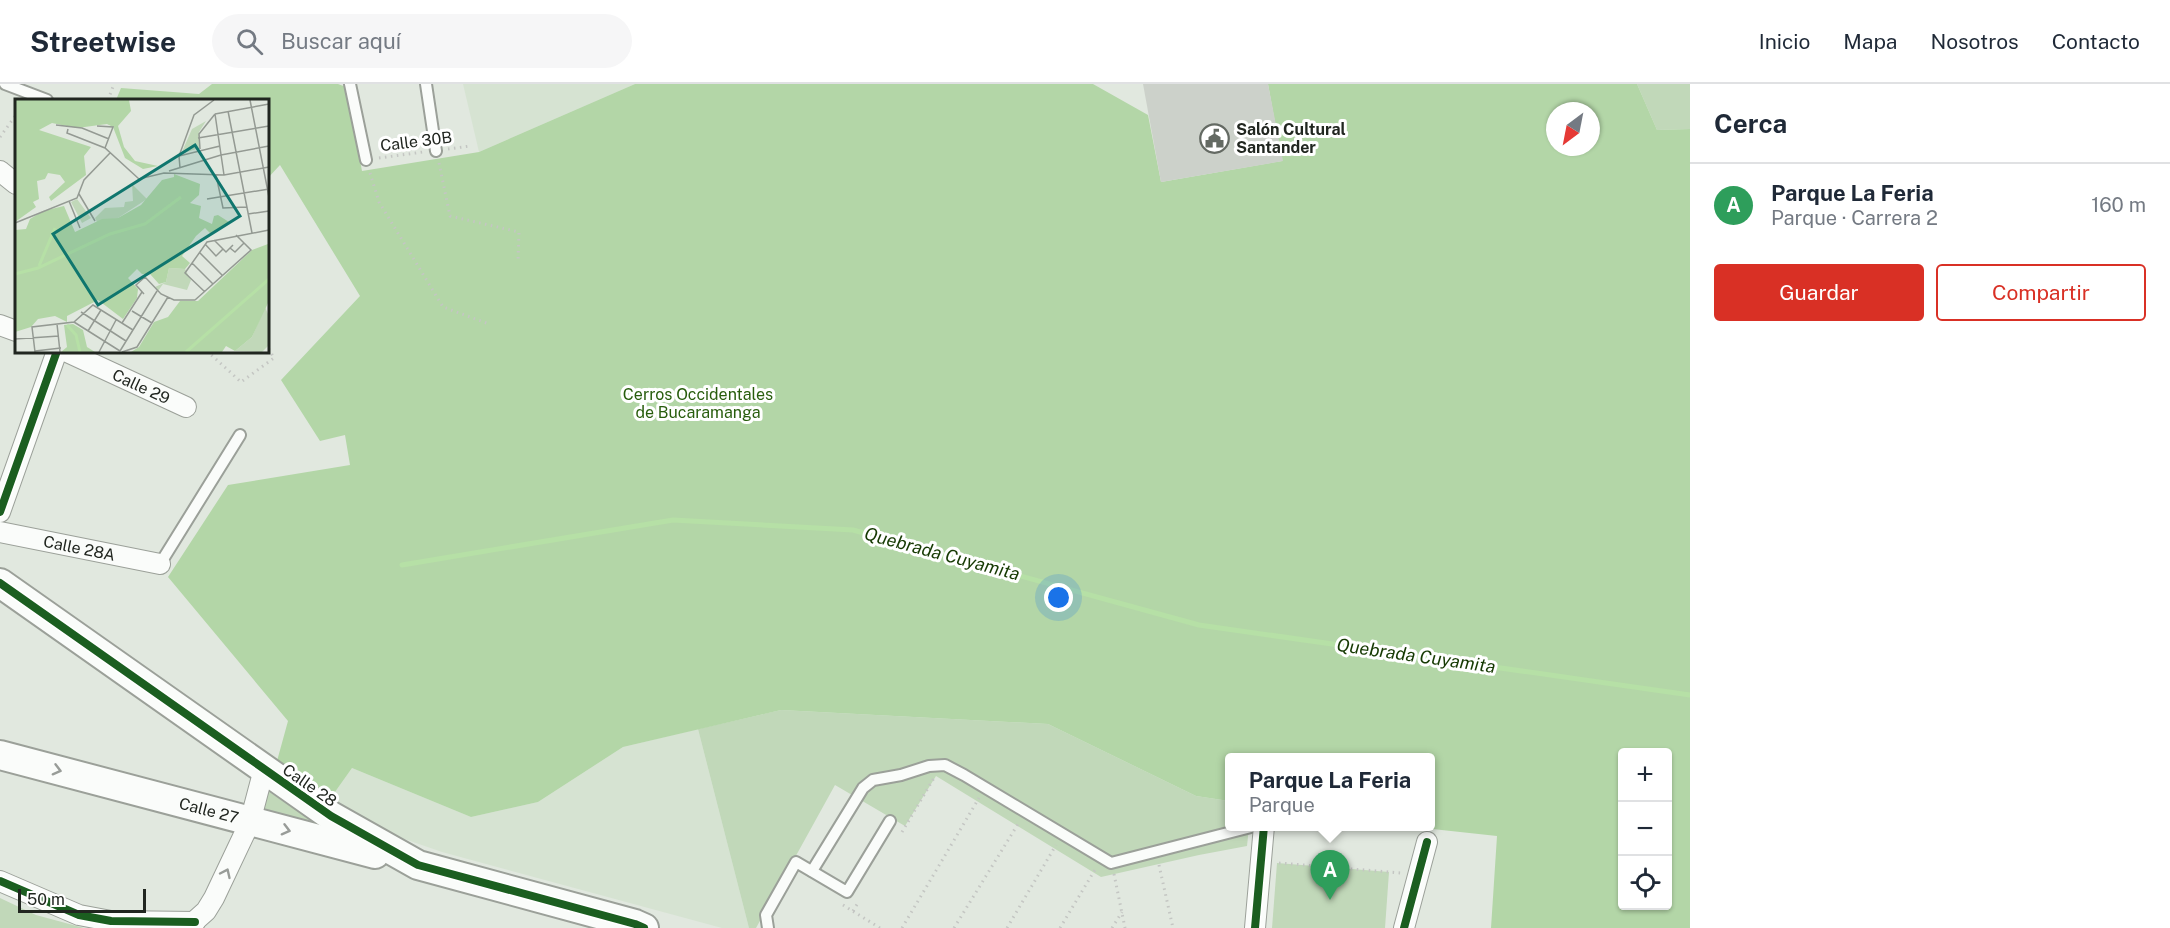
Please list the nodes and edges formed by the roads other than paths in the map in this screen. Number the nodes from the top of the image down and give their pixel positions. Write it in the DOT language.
graph roads {
  1 [pos="5,84"];
  2 [pos="350,84"];
  3 [pos="426,84"];
  4 [pos="44,99"];
  5 [pos="436,151"];
  6 [pos="366,160"];
  7 [pos="0,171"];
  8 [pos="15,183"];
  9 [pos="0,325"];
  10 [pos="15,331"];
  11 [pos="57,352"];
  12 [pos="67,352"];
  13 [pos="186,407"];
  14 [pos="240,435"];
  15 [pos="0,512"];
  16 [pos="0,532"];
  17 [pos="160,564"];
  18 [pos="2,592"];
  19 [pos="0,754"];
  20 [pos="264,769"];
  21 [pos="250,821"];
  22 [pos="890,821"];
  23 [pos="1236,831"];
  24 [pos="1264,831"];
  25 [pos="1426,842"];
  26 [pos="418,865"];
  27 [pos="812,871"];
  28 [pos="0,881"];
  29 [pos="191,925"];
  30 [pos="644,928"];
  31 [pos="768,928"];
  32 [pos="1256,928"];
  33 [pos="1404,928"];
  1 -- 4 [label="lane"];
  2 -- 6 [label="lane"];
  3 -- 5 [label="lane"];
  7 -- 8 [label="street"];
  9 -- 10 [label="street"];
  11 -- 15 [label="street"];
  12 -- 13 [label="street, Calle 29"];
  14 -- 17 [label="lane"];
  16 -- 17 [label="street, Calle 28A"];
  18 -- 20 [label="street, Calle 28"];
  19 -- 21 [label="street, Calle 27, one-way"];
  20 -- 21 [label="street"];
  20 -- 26 [label="street, Calle 28"];
  21 -- 26 [label="street, Calle 27, one-way"];
  29 -- 21 [label="street, one-way"];
  22 -- 27 [label="lane"];
  23 -- 27 [label="lane"];
  24 -- 32 [label="street"];
  25 -- 33 [label="street"];
  26 -- 30 [label="street, Calle 28"];
  27 -- 31 [label="lane"];
  28 -- 29 [label="street"];
}
